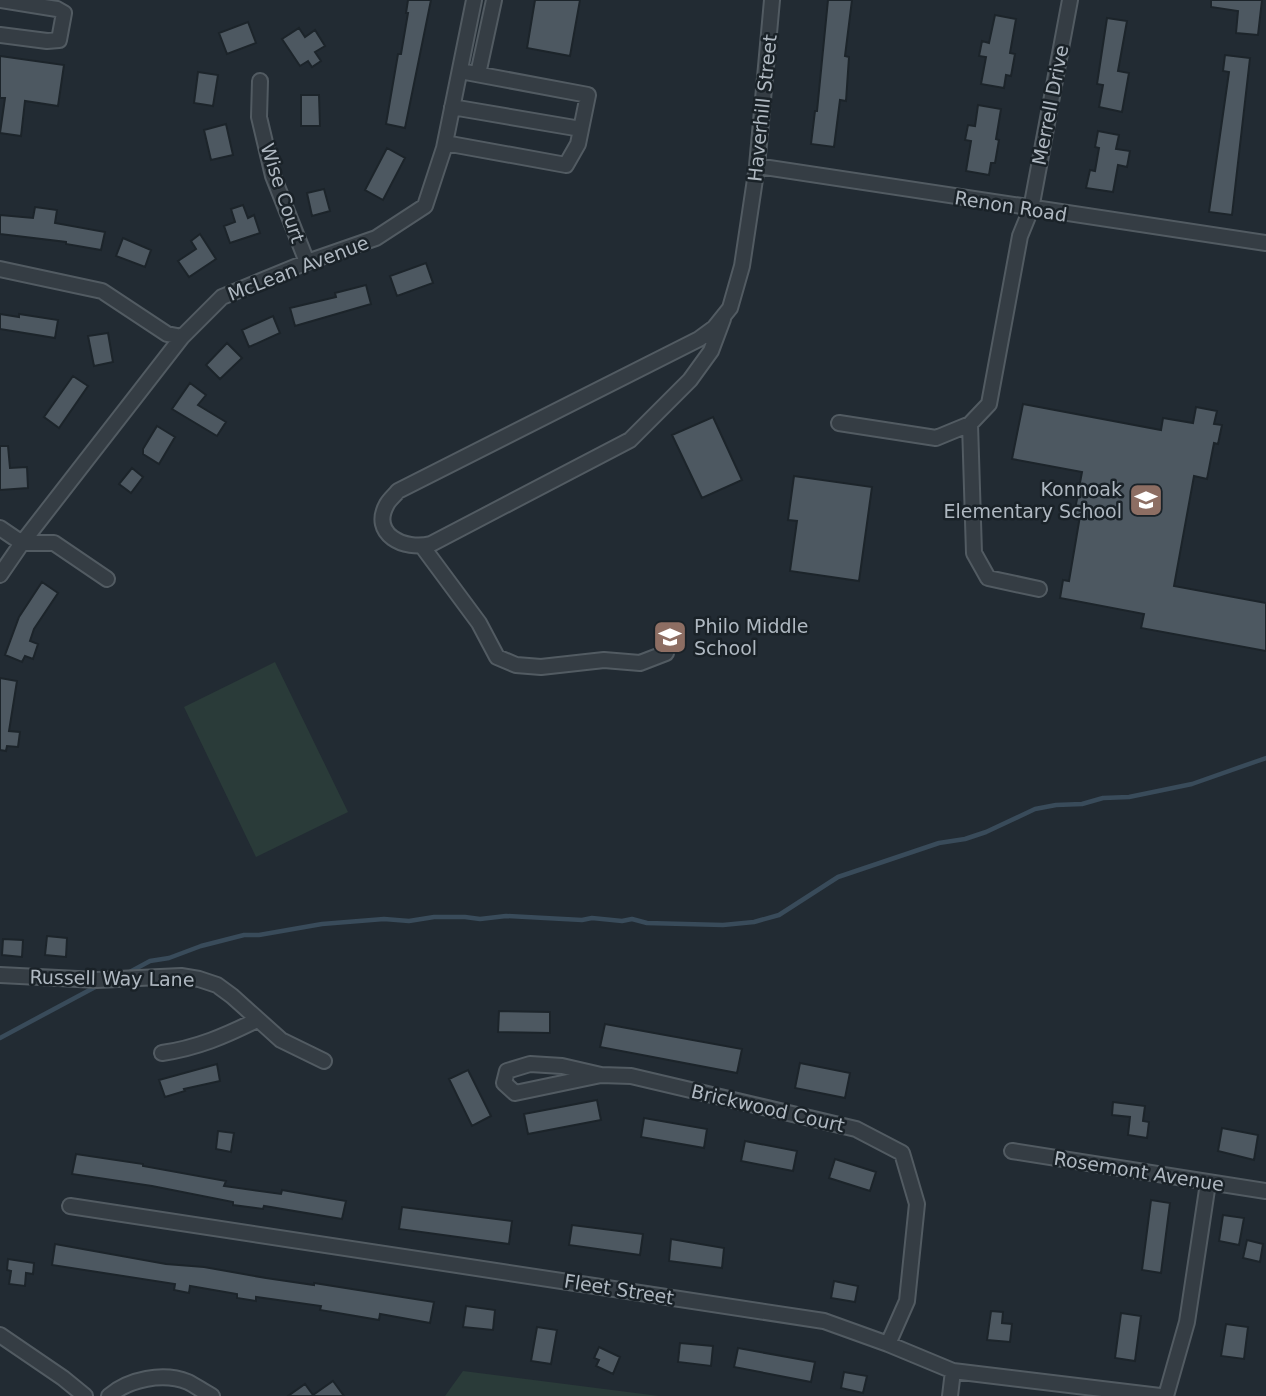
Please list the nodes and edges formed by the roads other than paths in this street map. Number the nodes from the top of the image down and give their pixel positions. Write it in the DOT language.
graph roads {
  1 [pos="0,0"];
  2 [pos="474,0"];
  3 [pos="494,0"];
  4 [pos="772,0"];
  5 [pos="1070,0"];
  6 [pos="0,35"];
  7 [pos="460,71"];
  8 [pos="478,74"];
  9 [pos="260,81"];
  10 [pos="452,107"];
  11 [pos="581,129"];
  12 [pos="445,143"];
  13 [pos="757,166"];
  14 [pos="1031,209"];
  15 [pos="1266,243"];
  16 [pos="307,262"];
  17 [pos="0,270"];
  18 [pos="723,319"];
  19 [pos="182,337"];
  20 [pos="839,423"];
  21 [pos="970,424"];
  22 [pos="0,528"];
  23 [pos="22,543"];
  24 [pos="422,546"];
  25 [pos="0,575"];
  26 [pos="107,579"];
  27 [pos="1039,589"];
  28 [pos="666,653"];
  29 [pos="0,975"];
  30 [pos="257,1020"];
  31 [pos="162,1053"];
  32 [pos="324,1061"];
  33 [pos="601,1075"];
  34 [pos="1012,1151"];
  35 [pos="1208,1183"];
  36 [pos="1266,1191"];
  37 [pos="70,1206"];
  38 [pos="0,1335"];
  39 [pos="888,1344"];
  40 [pos="953,1371"];
  41 [pos="85,1396"];
  42 [pos="109,1396"];
  43 [pos="212,1396"];
  44 [pos="950,1396"];
  45 [pos="1160,1396"];
  46 [pos="1166,1396"];
  1 -- 6 [label="street"];
  2 -- 7 [label="street, McLean Avenue"];
  3 -- 8 [label="street"];
  4 -- 13 [label="street, Haverhill Street"];
  5 -- 14 [label="street, Merrell Drive"];
  7 -- 8 [label="street"];
  7 -- 10 [label="street, McLean Avenue"];
  8 -- 11 [label="street"];
  9 -- 16 [label="street, Wise Court"];
  10 -- 11 [label="street"];
  10 -- 12 [label="street, McLean Avenue"];
  11 -- 12 [label="street"];
  12 -- 16 [label="street, McLean Avenue"];
  13 -- 14 [label="street, Renon Road"];
  13 -- 18 [label="street, Haverhill Street"];
  14 -- 15 [label="street, Renon Road"];
  14 -- 21 [label="street, Merrell Drive"];
  16 -- 19 [label="street, McLean Avenue"];
  17 -- 19 [label="street"];
  18 -- 24 [label="street, Haverhill Street"];
  18 -- 24 [label="street"];
  19 -- 23 [label="street, McLean Avenue"];
  20 -- 21 [label="street"];
  21 -- 27 [label="street"];
  22 -- 23 [label="street"];
  23 -- 25 [label="street, McLean Avenue"];
  23 -- 26 [label="street"];
  24 -- 28 [label="street"];
  29 -- 30 [label="street, Russell Way Lane"];
  30 -- 31 [label="street"];
  30 -- 32 [label="street, Russell Way Lane"];
  33 -- 33 [label="street, Brickwood Court"];
  33 -- 39 [label="street, Brickwood Court"];
  34 -- 35 [label="street, Rosemont Avenue"];
  35 -- 36 [label="street, Rosemont Avenue"];
  35 -- 46 [label="street"];
  37 -- 39 [label="street, Fleet Street"];
  38 -- 41 [label="street"];
  39 -- 40 [label="street, Fleet Street"];
  40 -- 44 [label="street"];
  40 -- 45 [label="street, Fleet Street"];
  42 -- 43 [label="street"];
}
